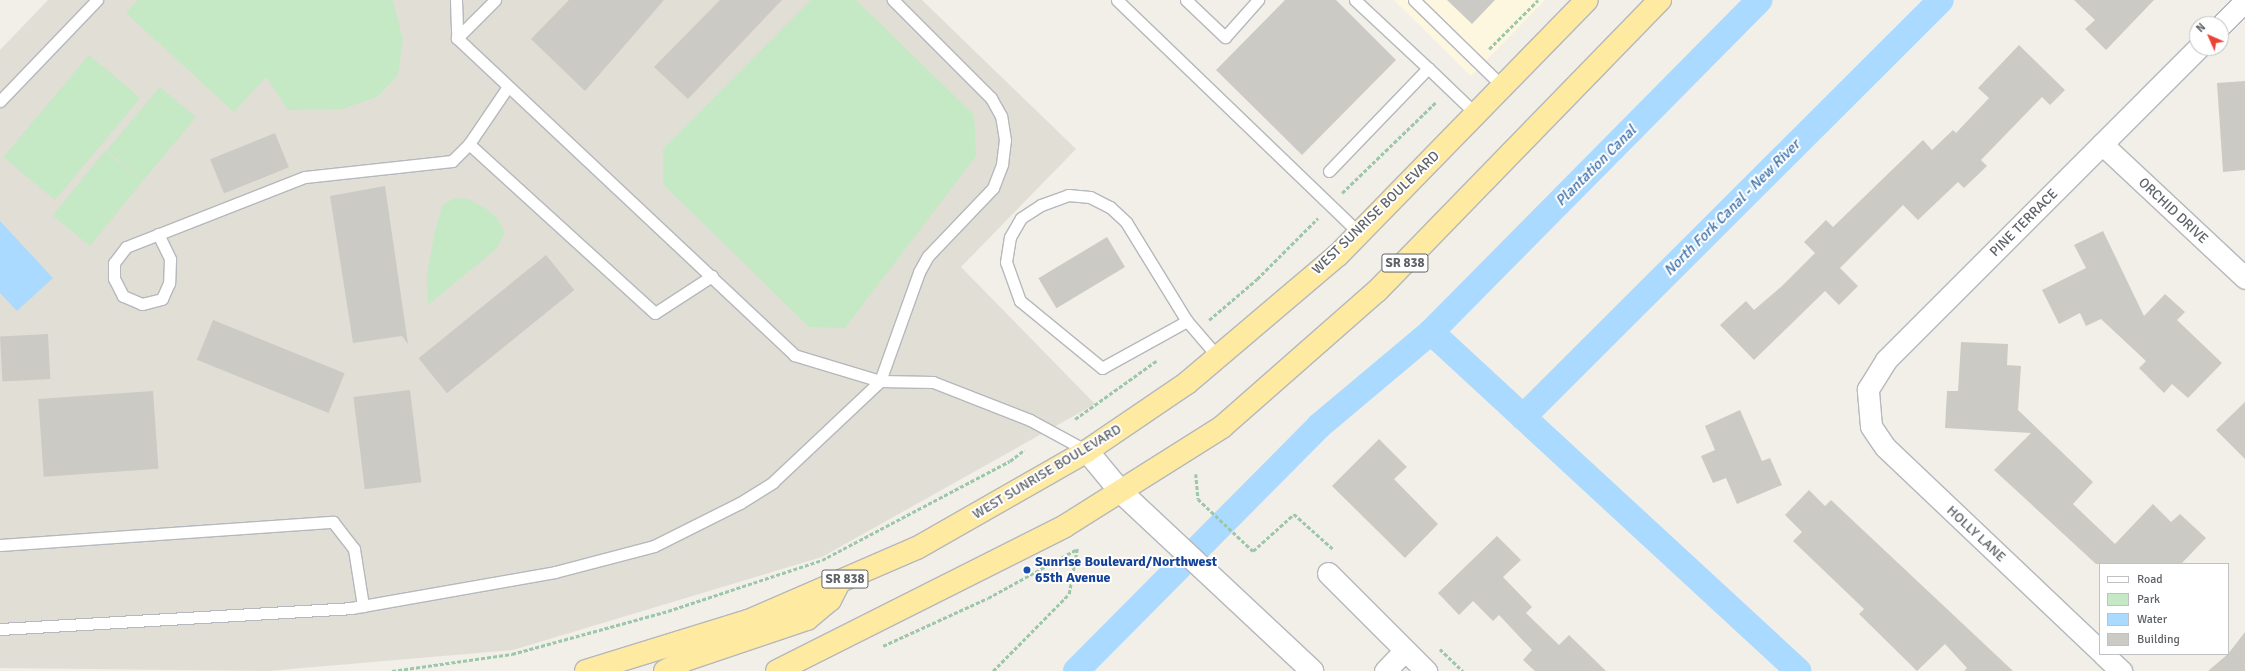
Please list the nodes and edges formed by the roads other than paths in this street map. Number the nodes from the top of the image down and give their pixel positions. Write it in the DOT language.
graph roads {
  1 [pos="97,0"];
  2 [pos="456,0"];
  3 [pos="495,0"];
  4 [pos="893,0"];
  5 [pos="1117,0"];
  6 [pos="1186,0"];
  7 [pos="1258,0"];
  8 [pos="1355,0"];
  9 [pos="1414,0"];
  10 [pos="1587,0"];
  11 [pos="1660,0"];
  12 [pos="2245,1"];
  13 [pos="2229,17"];
  14 [pos="457,38"];
  15 [pos="2190,56"];
  16 [pos="1428,68"];
  17 [pos="1502,86"];
  18 [pos="507,88"];
  19 [pos="0,101"];
  20 [pos="1476,114"];
  21 [pos="469,144"];
  22 [pos="2102,144"];
  23 [pos="1329,171"];
  24 [pos="1359,233"];
  25 [pos="158,234"];
  26 [pos="712,276"];
  27 [pos="2245,278"];
  28 [pos="1187,321"];
  29 [pos="1218,357"];
  30 [pos="880,381"];
  31 [pos="1868,407"];
  32 [pos="1087,451"];
  33 [pos="1121,492"];
  34 [pos="0,545"];
  35 [pos="1328,573"];
  36 [pos="839,582"];
  37 [pos="363,606"];
  38 [pos="0,629"];
  39 [pos="1404,650"];
  40 [pos="2099,650"];
  41 [pos="2104,655"];
  42 [pos="586,671"];
  43 [pos="665,671"];
  44 [pos="777,671"];
  45 [pos="1312,671"];
  46 [pos="1385,671"];
  47 [pos="1426,671"];
  48 [pos="2121,671"];
  1 -- 19 [label="lane"];
  2 -- 14 [label="lane"];
  3 -- 14 [label="lane"];
  4 -- 30 [label="lane"];
  5 -- 24 [label="lane"];
  6 -- 7 [label="lane"];
  8 -- 16 [label="lane"];
  9 -- 17 [label="lane"];
  10 -- 17 [label="highway, WEST SUNRISE BOULEVARD / SR 838"];
  11 -- 33 [label="highway, SR 838"];
  12 -- 13 [label="street"];
  14 -- 18 [label="lane"];
  15 -- 22 [label="street, PINE TERRACE"];
  16 -- 20 [label="lane"];
  16 -- 23 [label="lane"];
  17 -- 20 [label="highway, WEST SUNRISE BOULEVARD / SR 838"];
  18 -- 21 [label="lane"];
  18 -- 26 [label="lane"];
  20 -- 24 [label="highway, WEST SUNRISE BOULEVARD / SR 838"];
  21 -- 25 [label="lane"];
  21 -- 26 [label="lane"];
  22 -- 27 [label="street, ORCHID DRIVE"];
  22 -- 31 [label="street, PINE TERRACE"];
  24 -- 29 [label="highway, WEST SUNRISE BOULEVARD / SR 838"];
  25 -- 25 [label="lane"];
  26 -- 30 [label="lane"];
  28 -- 28 [label="lane"];
  28 -- 29 [label="lane"];
  29 -- 32 [label="highway, WEST SUNRISE BOULEVARD / SR 838"];
  30 -- 32 [label="lane"];
  30 -- 37 [label="lane"];
  31 -- 40 [label="street, HOLLY LANE"];
  32 -- 33 [label="street"];
  32 -- 36 [label="highway, WEST SUNRISE BOULEVARD / SR 838"];
  33 -- 44 [label="highway, SR 838"];
  33 -- 45 [label="street"];
  34 -- 37 [label="lane"];
  35 -- 39 [label="street"];
  36 -- 42 [label="highway, WEST SUNRISE BOULEVARD / SR 838"];
  36 -- 43 [label="highway"];
  37 -- 38 [label="lane"];
  39 -- 46 [label="street"];
  39 -- 47 [label="street"];
  41 -- 48 [label="street"];
}
